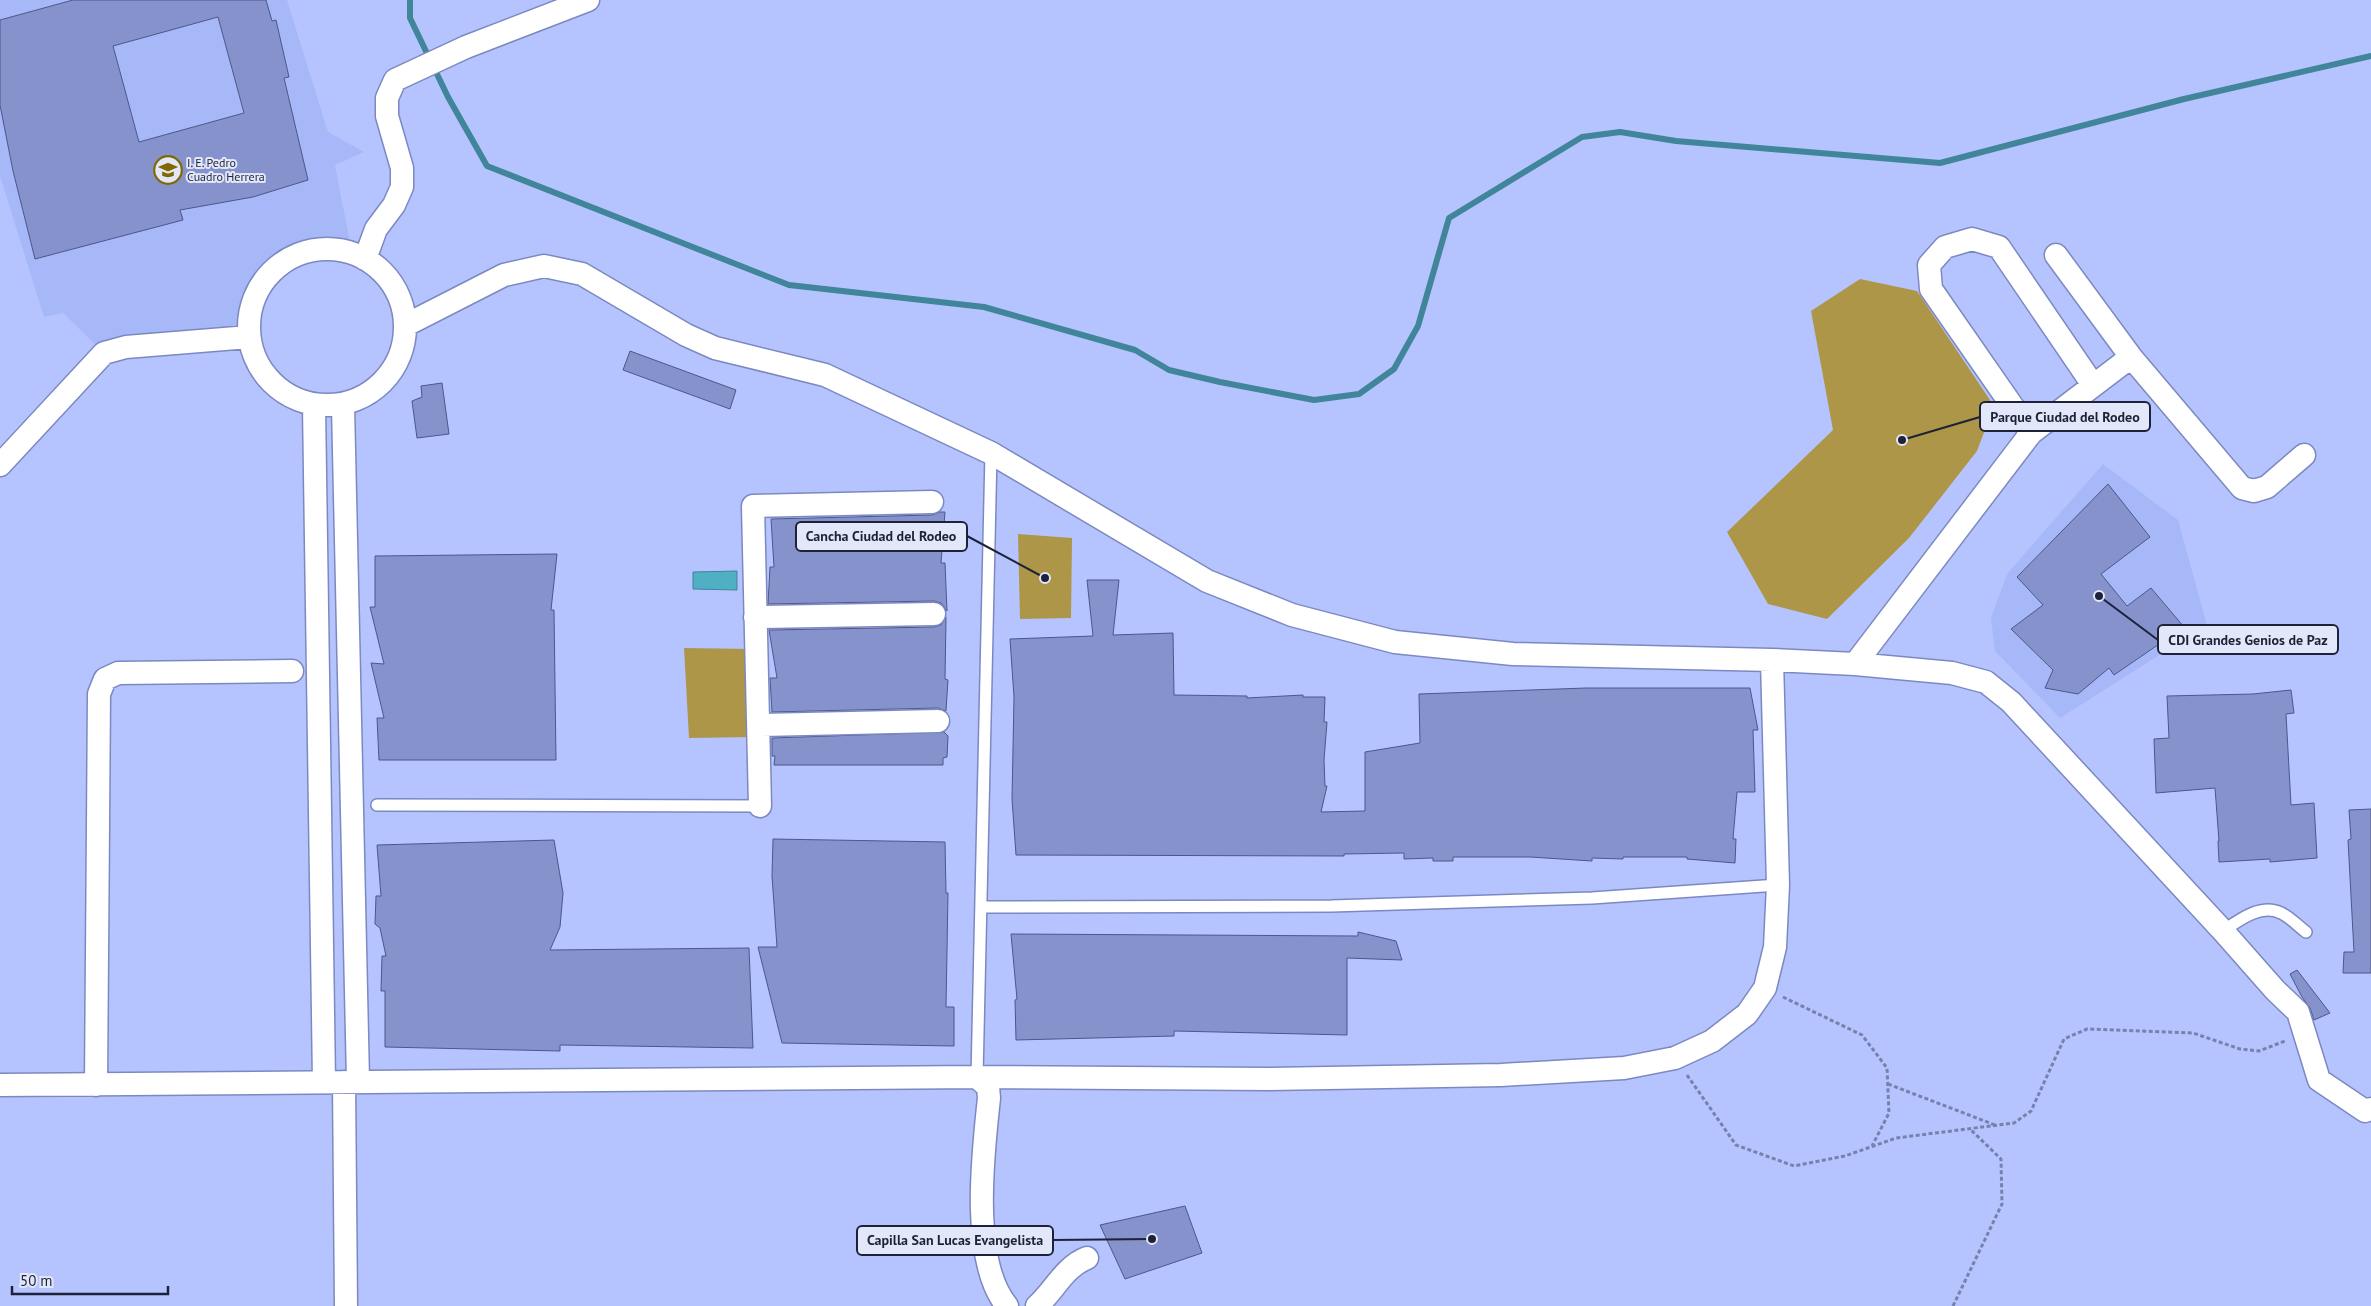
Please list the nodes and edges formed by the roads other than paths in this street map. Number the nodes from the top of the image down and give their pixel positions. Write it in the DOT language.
graph roads {
  1 [pos="588,0"];
  2 [pos="2056,255"];
  3 [pos="365,259"];
  4 [pos="406,325"];
  5 [pos="249,337"];
  6 [pos="2131,357"];
  7 [pos="2093,385"];
  8 [pos="314,405"];
  9 [pos="343,405"];
  10 [pos="2031,433"];
  11 [pos="991,453"];
  12 [pos="2304,455"];
  13 [pos="0,465"];
  14 [pos="932,502"];
  15 [pos="934,614"];
  16 [pos="755,617"];
  17 [pos="1772,660"];
  18 [pos="1855,664"];
  19 [pos="292,671"];
  20 [pos="938,721"];
  21 [pos="758,725"];
  22 [pos="377,805"];
  23 [pos="760,806"];
  24 [pos="1778,885"];
  25 [pos="981,907"];
  26 [pos="2223,931"];
  27 [pos="2306,932"];
  28 [pos="977,1077"];
  29 [pos="342,1082"];
  30 [pos="0,1085"];
  31 [pos="96,1085"];
  32 [pos="2371,1109"];
  33 [pos="1087,1258"];
  34 [pos="346,1306"];
  35 [pos="1007,1306"];
  36 [pos="1037,1306"];
  1 -- 3 [label="street"];
  2 -- 6 [label="street"];
  3 -- 4 [label="street"];
  3 -- 5 [label="street"];
  4 -- 9 [label="street"];
  4 -- 11 [label="street"];
  5 -- 8 [label="street"];
  5 -- 13 [label="street"];
  6 -- 7 [label="street"];
  6 -- 12 [label="street"];
  7 -- 10 [label="street"];
  7 -- 10 [label="street"];
  8 -- 9 [label="street"];
  8 -- 29 [label="street"];
  9 -- 29 [label="street"];
  10 -- 18 [label="street"];
  11 -- 17 [label="street"];
  11 -- 25 [label="lane"];
  14 -- 16 [label="street"];
  15 -- 16 [label="street"];
  16 -- 21 [label="street"];
  17 -- 18 [label="street"];
  17 -- 24 [label="street"];
  18 -- 26 [label="street"];
  19 -- 31 [label="street"];
  20 -- 21 [label="street"];
  21 -- 23 [label="street"];
  22 -- 23 [label="lane"];
  24 -- 25 [label="lane"];
  24 -- 28 [label="street"];
  25 -- 28 [label="lane"];
  26 -- 27 [label="lane"];
  26 -- 32 [label="street"];
  28 -- 29 [label="street"];
  28 -- 35 [label="street"];
  29 -- 31 [label="street"];
  29 -- 34 [label="street"];
  30 -- 31 [label="street"];
  33 -- 36 [label="street"];
}
